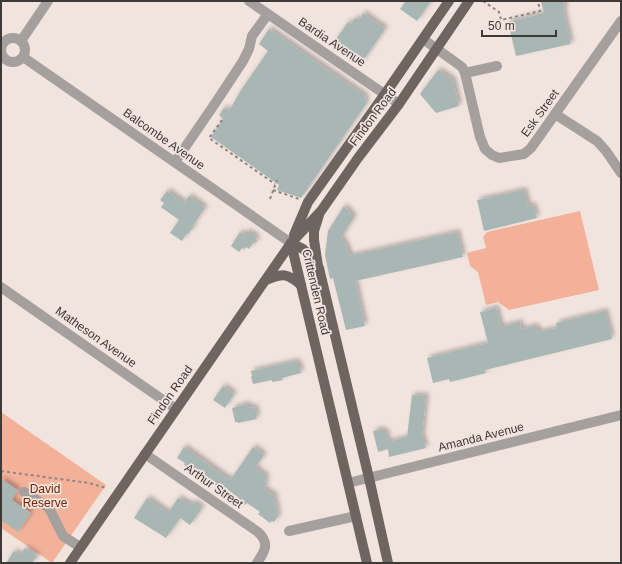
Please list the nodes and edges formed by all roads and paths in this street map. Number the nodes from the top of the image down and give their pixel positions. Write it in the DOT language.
graph roads {
  1 [pos="48,1"];
  2 [pos="250,1"];
  3 [pos="449,1"];
  4 [pos="469,1"];
  5 [pos="483,1"];
  6 [pos="538,1"];
  7 [pos="268,14"];
  8 [pos="621,21"];
  9 [pos="617,35"];
  10 [pos="423,39"];
  11 [pos="20,41"];
  12 [pos="2,43"];
  13 [pos="436,49"];
  14 [pos="22,57"];
  15 [pos="4,64"];
  16 [pos="497,66"];
  17 [pos="464,73"];
  18 [pos="385,94"];
  19 [pos="400,104"];
  20 [pos="555,114"];
  21 [pos="222,120"];
  22 [pos="352,140"];
  23 [pos="358,158"];
  24 [pos="175,162"];
  25 [pos="621,173"];
  26 [pos="277,180"];
  27 [pos="275,184"];
  28 [pos="273,190"];
  29 [pos="270,199"];
  30 [pos="304,200"];
  31 [pos="321,212"];
  32 [pos="291,243"];
  33 [pos="319,268"];
  34 [pos="266,280"];
  35 [pos="301,285"];
  36 [pos="1,287"];
  37 [pos="176,409"];
  38 [pos="621,415"];
  39 [pos="145,454"];
  40 [pos="1,471"];
  41 [pos="369,478"];
  42 [pos="348,483"];
  43 [pos="106,488"];
  44 [pos="24,492"];
  45 [pos="356,516"];
  46 [pos="289,531"];
  47 [pos="80,547"];
  48 [pos="70,563"];
  49 [pos="257,563"];
  50 [pos="367,563"];
  51 [pos="388,563"];
  1 -- 11 [label="street"];
  2 -- 7 [label="street, Bardia Avenue"];
  3 -- 10 [label="main road, Findon Road"];
  4 -- 13 [label="main road, Findon Road"];
  5 -- 6 [label="path"];
  7 -- 18 [label="street, Bardia Avenue"];
  7 -- 24 [label="street"];
  8 -- 9 [label="street, Esk Street"];
  9 -- 20 [label="street, Esk Street"];
  10 -- 13 [label="street, Esk Street"];
  10 -- 18 [label="main road, Findon Road"];
  11 -- 12 [label="street"];
  11 -- 14 [label="street"];
  12 -- 15 [label="street"];
  13 -- 17 [label="street, Esk Street"];
  13 -- 19 [label="main road, Findon Road"];
  14 -- 15 [label="street"];
  14 -- 24 [label="street, Balcombe Avenue"];
  16 -- 17 [label="street"];
  17 -- 20 [label="street, Esk Street"];
  18 -- 19 [label="street, Bardia Avenue"];
  18 -- 22 [label="main road, Findon Road"];
  19 -- 23 [label="main road, Findon Road"];
  20 -- 25 [label="street"];
  21 -- 27 [label="path"];
  22 -- 23 [label="main road"];
  22 -- 32 [label="main road, Findon Road"];
  23 -- 31 [label="main road, Findon Road"];
  24 -- 32 [label="street, Balcombe Avenue"];
  26 -- 27 [label="path"];
  27 -- 28 [label="path"];
  28 -- 29 [label="path"];
  28 -- 30 [label="path"];
  31 -- 32 [label="main road, Findon Road"];
  31 -- 33 [label="main road"];
  32 -- 33 [label="main road, Crittenden Road"];
  32 -- 34 [label="main road, Findon Road"];
  32 -- 35 [label="main road, Crittenden Road"];
  33 -- 41 [label="main road, Crittenden Road"];
  34 -- 35 [label="main road"];
  34 -- 37 [label="main road, Findon Road"];
  35 -- 42 [label="main road, Crittenden Road"];
  36 -- 37 [label="street, Matheson Avenue"];
  37 -- 39 [label="main road, Findon Road"];
  38 -- 41 [label="street, Amanda Avenue"];
  39 -- 47 [label="main road, Findon Road"];
  39 -- 49 [label="street, Arthur Street"];
  40 -- 43 [label="path"];
  41 -- 42 [label="street, Amanda Avenue"];
  41 -- 51 [label="main road, Crittenden Road"];
  42 -- 45 [label="main road, Crittenden Road"];
  44 -- 47 [label="street"];
  45 -- 46 [label="street"];
  45 -- 50 [label="main road, Crittenden Road"];
  47 -- 48 [label="main road, Findon Road"];
}
